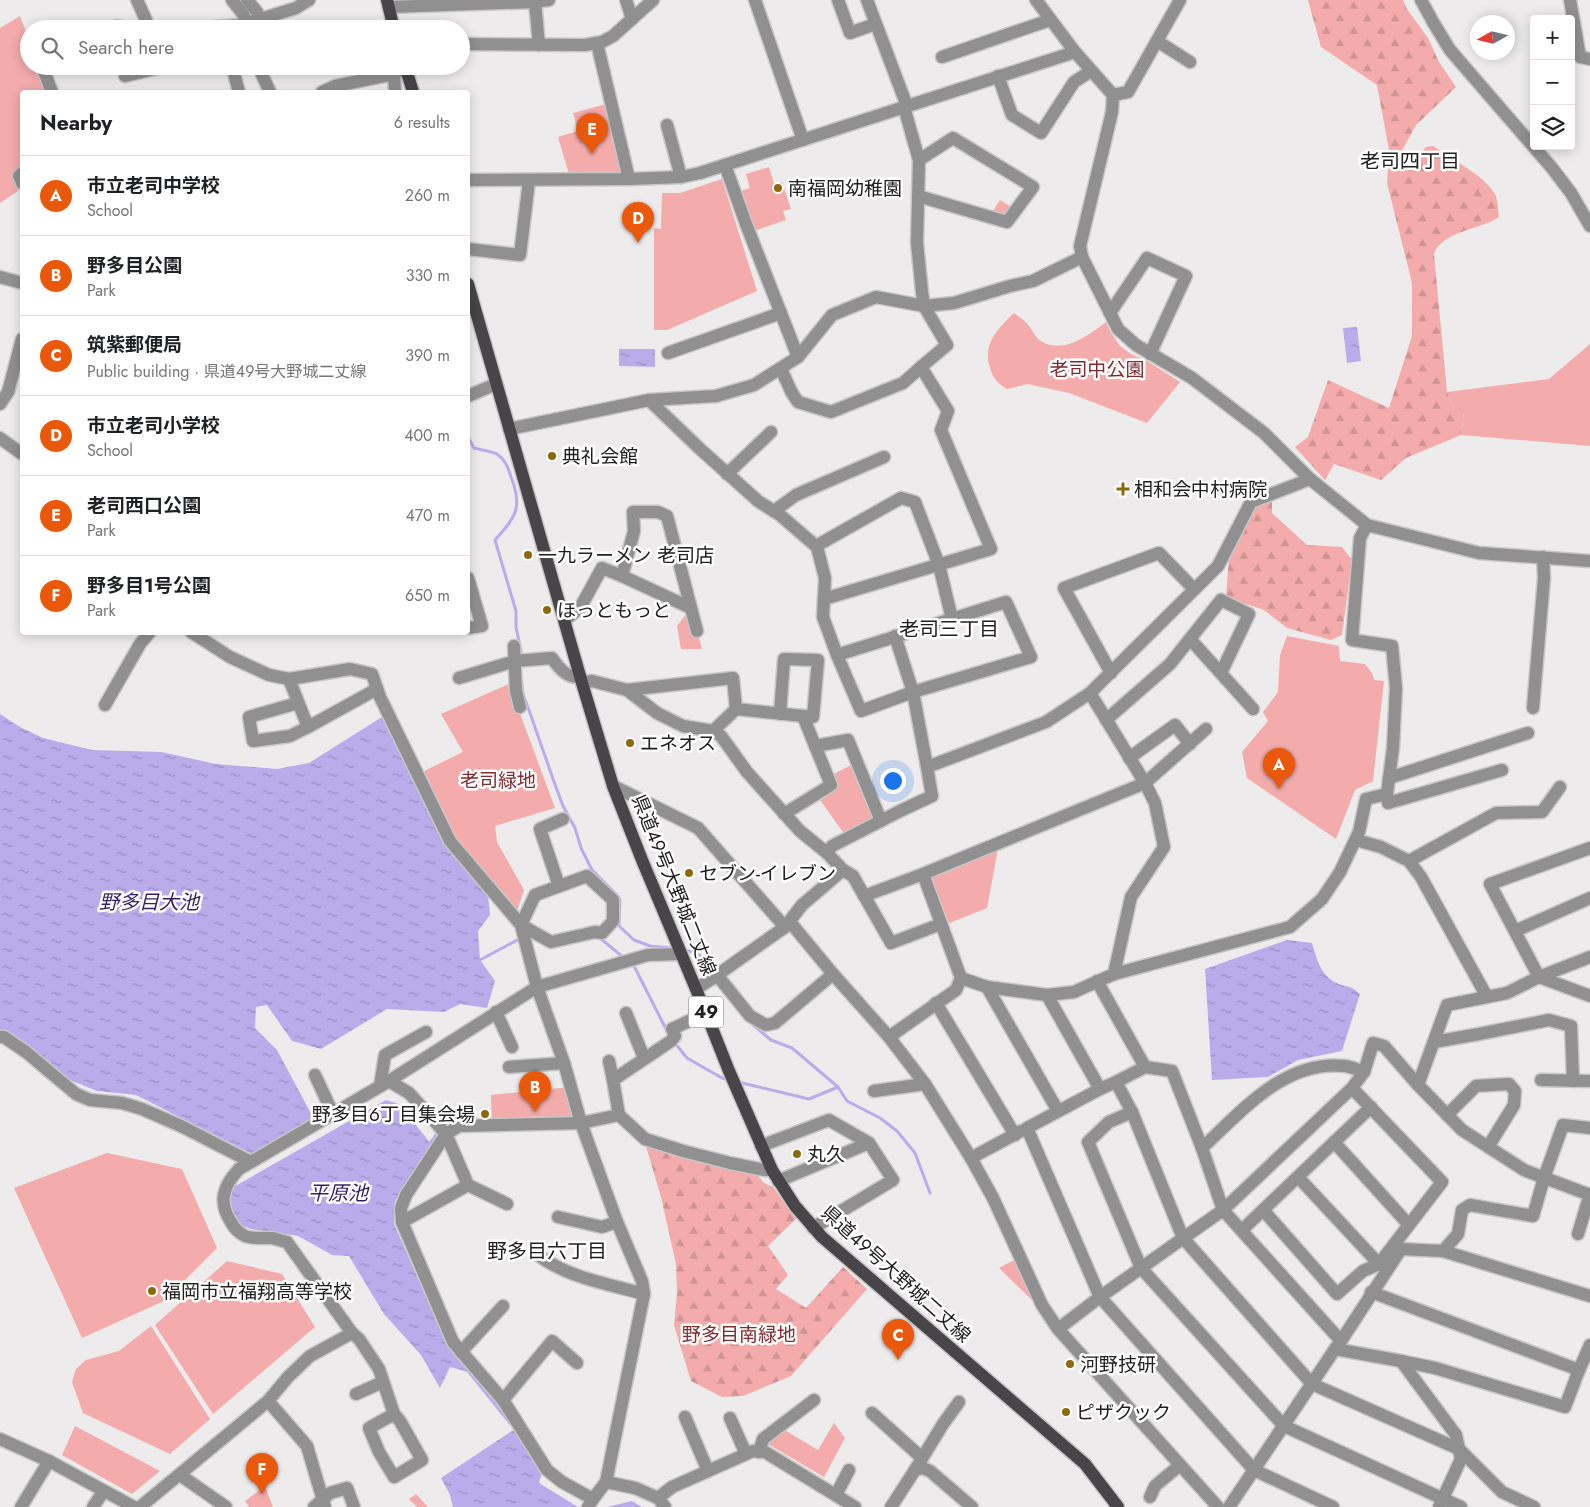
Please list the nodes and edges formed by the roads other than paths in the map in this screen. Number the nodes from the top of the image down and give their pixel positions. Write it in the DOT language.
graph roads {
  1 [pos="137,0"];
  2 [pos="232,0"];
  3 [pos="247,0"];
  4 [pos="309,0"];
  5 [pos="549,0"];
  6 [pos="626,0"];
  7 [pos="653,0"];
  8 [pos="755,0"];
  9 [pos="838,0"];
  10 [pos="867,0"];
  11 [pos="1036,0"];
  12 [pos="1180,0"];
  13 [pos="1421,0"];
  14 [pos="1570,0"];
  15 [pos="535,2"];
  16 [pos="388,4"];
  17 [pos="632,19"];
  18 [pos="146,20"];
  19 [pos="250,20"];
  20 [pos="254,20"];
  21 [pos="262,20"];
  22 [pos="392,20"];
  23 [pos="1050,20"];
  24 [pos="875,24"];
  25 [pos="1157,41"];
  26 [pos="598,43"];
  27 [pos="470,44"];
  28 [pos="539,44"];
  29 [pos="1076,52"];
  30 [pos="942,57"];
  31 [pos="1590,59"];
  32 [pos="1190,62"];
  33 [pos="1091,71"];
  34 [pos="45,75"];
  35 [pos="128,75"];
  36 [pos="234,75"];
  37 [pos="262,75"];
  38 [pos="389,75"];
  39 [pos="394,75"];
  40 [pos="408,75"];
  41 [pos="125,76"];
  42 [pos="998,76"];
  43 [pos="51,90"];
  44 [pos="238,90"];
  45 [pos="269,90"];
  46 [pos="326,90"];
  47 [pos="396,90"];
  48 [pos="412,90"];
  49 [pos="1113,95"];
  50 [pos="905,107"];
  51 [pos="667,125"];
  52 [pos="803,140"];
  53 [pos="919,160"];
  54 [pos="725,165"];
  55 [pos="681,177"];
  56 [pos="629,179"];
  57 [pos="470,180"];
  58 [pos="529,181"];
  59 [pos="918,196"];
  60 [pos="1590,226"];
  61 [pos="470,249"];
  62 [pos="1082,257"];
  63 [pos="0,277"];
  64 [pos="20,282"];
  65 [pos="470,295"];
  66 [pos="924,306"];
  67 [pos="781,313"];
  68 [pos="1110,313"];
  69 [pos="20,347"];
  70 [pos="668,353"];
  71 [pos="1150,354"];
  72 [pos="798,357"];
  73 [pos="921,367"];
  74 [pos="781,369"];
  75 [pos="496,384"];
  76 [pos="470,395"];
  77 [pos="649,400"];
  78 [pos="0,404"];
  79 [pos="509,429"];
  80 [pos="771,432"];
  81 [pos="0,438"];
  82 [pos="20,453"];
  83 [pos="884,457"];
  84 [pos="727,474"];
  85 [pos="1310,479"];
  86 [pos="774,511"];
  87 [pos="1367,525"];
  88 [pos="816,546"];
  89 [pos="1543,557"];
  90 [pos="1590,561"];
  91 [pos="939,565"];
  92 [pos="622,576"];
  93 [pos="470,585"];
  94 [pos="1194,589"];
  95 [pos="824,599"];
  96 [pos="691,608"];
  97 [pos="952,619"];
  98 [pos="565,620"];
  99 [pos="470,628"];
  100 [pos="697,631"];
  101 [pos="148,635"];
  102 [pos="196,635"];
  103 [pos="896,636"];
  104 [pos="1190,639"];
  105 [pos="514,646"];
  106 [pos="837,654"];
  107 [pos="520,660"];
  108 [pos="1111,673"];
  109 [pos="1221,673"];
  110 [pos="459,678"];
  111 [pos="288,679"];
  112 [pos="581,680"];
  113 [pos="377,689"];
  114 [pos="627,690"];
  115 [pos="913,692"];
  116 [pos="1090,693"];
  117 [pos="298,703"];
  118 [pos="105,705"];
  119 [pos="520,707"];
  120 [pos="1533,708"];
  121 [pos="736,709"];
  122 [pos="1253,709"];
  123 [pos="780,714"];
  124 [pos="803,716"];
  125 [pos="1106,720"];
  126 [pos="308,727"];
  127 [pos="1206,729"];
  128 [pos="713,731"];
  129 [pos="1528,733"];
  130 [pos="1190,744"];
  131 [pos="815,746"];
  132 [pos="1129,758"];
  133 [pos="927,767"];
  134 [pos="1502,770"];
  135 [pos="1389,778"];
  136 [pos="1145,783"];
  137 [pos="613,786"];
  138 [pos="1560,788"];
  139 [pos="1387,794"];
  140 [pos="784,814"];
  141 [pos="563,819"];
  142 [pos="881,821"];
  143 [pos="1356,840"];
  144 [pos="1590,848"];
  145 [pos="827,853"];
  146 [pos="1409,861"];
  147 [pos="843,870"];
  148 [pos="923,874"];
  149 [pos="559,886"];
  150 [pos="864,896"];
  151 [pos="1590,898"];
  152 [pos="941,924"];
  153 [pos="520,925"];
  154 [pos="787,925"];
  155 [pos="1515,931"];
  156 [pos="679,949"];
  157 [pos="1590,957"];
  158 [pos="833,974"];
  159 [pos="1114,974"];
  160 [pos="1539,977"];
  161 [pos="713,978"];
  162 [pos="961,978"];
  163 [pos="1098,981"];
  164 [pos="537,987"];
  165 [pos="987,987"];
  166 [pos="696,989"];
  167 [pos="1047,995"];
  168 [pos="1590,996"];
  169 [pos="1487,997"];
  170 [pos="936,1003"];
  171 [pos="496,1012"];
  172 [pos="626,1013"];
  173 [pos="706,1013"];
  174 [pos="426,1032"];
  175 [pos="0,1037"];
  176 [pos="889,1037"];
  177 [pos="1434,1042"];
  178 [pos="512,1047"];
  179 [pos="644,1058"];
  180 [pos="609,1061"];
  181 [pos="564,1064"];
  182 [pos="509,1067"];
  183 [pos="1146,1067"];
  184 [pos="1364,1072"];
  185 [pos="315,1075"];
  186 [pos="613,1080"];
  187 [pos="1541,1080"];
  188 [pos="1573,1081"];
  189 [pos="1590,1081"];
  190 [pos="1116,1082"];
  191 [pos="384,1084"];
  192 [pos="926,1084"];
  193 [pos="1418,1085"];
  194 [pos="1352,1088"];
  195 [pos="1100,1089"];
  196 [pos="874,1091"];
  197 [pos="1370,1107"];
  198 [pos="1058,1111"];
  199 [pos="1132,1112"];
  200 [pos="333,1114"];
  201 [pos="1447,1115"];
  202 [pos="619,1116"];
  203 [pos="581,1123"];
  204 [pos="1027,1128"];
  205 [pos="1590,1128"];
  206 [pos="446,1134"];
  207 [pos="1015,1134"];
  208 [pos="1334,1142"];
  209 [pos="869,1143"];
  210 [pos="761,1146"];
  211 [pos="1488,1147"];
  212 [pos="1202,1148"];
  213 [pos="971,1158"];
  214 [pos="250,1162"];
  215 [pos="775,1176"];
  216 [pos="1298,1177"];
  217 [pos="1544,1178"];
  218 [pos="468,1185"];
  219 [pos="1590,1195"];
  220 [pos="507,1204"];
  221 [pos="1223,1210"];
  222 [pos="1263,1210"];
  223 [pos="558,1217"];
  224 [pos="402,1222"];
  225 [pos="617,1222"];
  226 [pos="1409,1225"];
  227 [pos="813,1228"];
  228 [pos="1242,1230"];
  229 [pos="1578,1234"];
  230 [pos="1183,1238"];
  231 [pos="1443,1251"];
  232 [pos="538,1255"];
  233 [pos="1383,1266"];
  234 [pos="1141,1268"];
  235 [pos="1371,1292"];
  236 [pos="644,1294"];
  237 [pos="1590,1296"];
  238 [pos="1100,1297"];
  239 [pos="503,1306"];
  240 [pos="1058,1329"];
  241 [pos="352,1332"];
  242 [pos="1338,1345"];
  243 [pos="1590,1346"];
  244 [pos="461,1352"];
  245 [pos="1400,1361"];
  246 [pos="577,1363"];
  247 [pos="1579,1370"];
  248 [pos="383,1382"];
  249 [pos="1312,1384"];
  250 [pos="356,1394"];
  251 [pos="268,1400"];
  252 [pos="502,1400"];
  253 [pos="814,1400"];
  254 [pos="959,1402"];
  255 [pos="872,1413"];
  256 [pos="394,1414"];
  257 [pos="685,1417"];
  258 [pos="730,1418"];
  259 [pos="1284,1426"];
  260 [pos="0,1438"];
  261 [pos="1459,1449"];
  262 [pos="759,1452"];
  263 [pos="746,1454"];
  264 [pos="922,1458"];
  265 [pos="49,1462"];
  266 [pos="1180,1465"];
  267 [pos="849,1470"];
  268 [pos="915,1470"];
  269 [pos="1254,1470"];
  270 [pos="708,1471"];
  271 [pos="180,1475"];
  272 [pos="606,1482"];
  273 [pos="104,1492"];
  274 [pos="836,1495"];
  275 [pos="1150,1497"];
  276 [pos="662,1502"];
  277 [pos="590,1503"];
  278 [pos="1441,1503"];
  279 [pos="321,1505"];
  280 [pos="21,1507"];
  281 [pos="94,1507"];
  282 [pos="134,1507"];
  283 [pos="140,1507"];
  284 [pos="226,1507"];
  285 [pos="354,1507"];
  286 [pos="856,1507"];
  287 [pos="891,1507"];
  288 [pos="972,1507"];
  289 [pos="1118,1507"];
  290 [pos="1218,1507"];
  291 [pos="1229,1507"];
  292 [pos="1333,1507"];
  293 [pos="1461,1507"];
  294 [pos="1534,1507"];
  1 -- 18 [label="street"];
  2 -- 19 [label="street"];
  3 -- 20 [label="street"];
  4 -- 21 [label="street"];
  5 -- 15 [label="street"];
  6 -- 17 [label="street"];
  7 -- 17 [label="street"];
  8 -- 52 [label="street"];
  9 -- 24 [label="street"];
  10 -- 24 [label="street"];
  11 -- 23 [label="street"];
  12 -- 25 [label="street"];
  13 -- 60 [label="street"];
  14 -- 31 [label="street"];
  15 -- 16 [label="street"];
  15 -- 28 [label="street"];
  16 -- 22 [label="main road"];
  17 -- 26 [label="street"];
  23 -- 29 [label="street"];
  23 -- 30 [label="street"];
  24 -- 50 [label="street"];
  25 -- 32 [label="street"];
  25 -- 49 [label="street"];
  26 -- 28 [label="street"];
  26 -- 56 [label="street"];
  27 -- 28 [label="street"];
  29 -- 33 [label="street"];
  29 -- 42 [label="street"];
  33 -- 42 [label="street"];
  33 -- 49 [label="street"];
  34 -- 43 [label="street"];
  35 -- 41 [label="street"];
  36 -- 44 [label="street"];
  37 -- 45 [label="street"];
  38 -- 46 [label="street"];
  39 -- 47 [label="street"];
  40 -- 48 [label="main road"];
  42 -- 50 [label="street"];
  49 -- 62 [label="street"];
  50 -- 52 [label="street"];
  50 -- 53 [label="street"];
  51 -- 55 [label="street"];
  52 -- 54 [label="street"];
  53 -- 59 [label="street"];
  53 -- 59 [label="street"];
  54 -- 55 [label="street"];
  54 -- 67 [label="street"];
  55 -- 56 [label="street"];
  56 -- 58 [label="street"];
  57 -- 58 [label="street"];
  58 -- 61 [label="street"];
  59 -- 66 [label="street"];
  62 -- 66 [label="street"];
  62 -- 68 [label="street"];
  63 -- 64 [label="street"];
  65 -- 75 [label="main road, 県道49号大野城二丈線 / 49"];
  66 -- 72 [label="street"];
  66 -- 73 [label="street"];
  67 -- 70 [label="street"];
  67 -- 72 [label="street"];
  68 -- 71 [label="street"];
  68 -- 71 [label="street"];
  69 -- 78 [label="street"];
  71 -- 85 [label="street"];
  72 -- 74 [label="street"];
  73 -- 74 [label="street"];
  73 -- 91 [label="street"];
  74 -- 77 [label="street"];
  75 -- 76 [label="street"];
  75 -- 79 [label="main road, 県道49号大野城二丈線 / 49"];
  77 -- 79 [label="street"];
  77 -- 84 [label="street"];
  79 -- 98 [label="main road, 県道49号大野城二丈線 / 49"];
  80 -- 84 [label="street"];
  81 -- 82 [label="street"];
  83 -- 86 [label="street"];
  84 -- 86 [label="street"];
  85 -- 87 [label="street"];
  85 -- 94 [label="street"];
  86 -- 88 [label="street"];
  87 -- 89 [label="street"];
  87 -- 135 [label="street"];
  88 -- 91 [label="street"];
  88 -- 95 [label="street"];
  89 -- 90 [label="street"];
  89 -- 120 [label="street"];
  91 -- 95 [label="street"];
  91 -- 97 [label="street"];
  92 -- 96 [label="street"];
  92 -- 96 [label="street"];
  92 -- 98 [label="street"];
  93 -- 99 [label="street"];
  94 -- 108 [label="street"];
  94 -- 108 [label="street"];
  95 -- 106 [label="street"];
  96 -- 100 [label="street"];
  97 -- 103 [label="street"];
  97 -- 115 [label="street"];
  98 -- 112 [label="main road, 県道49号大野城二丈線 / 49"];
  101 -- 118 [label="street"];
  102 -- 111 [label="street"];
  103 -- 106 [label="street"];
  103 -- 115 [label="street"];
  104 -- 109 [label="street"];
  104 -- 109 [label="street"];
  104 -- 125 [label="street"];
  105 -- 107 [label="street"];
  106 -- 115 [label="street"];
  107 -- 110 [label="street"];
  107 -- 112 [label="street"];
  107 -- 119 [label="street"];
  108 -- 116 [label="street"];
  109 -- 122 [label="street"];
  111 -- 113 [label="street"];
  111 -- 117 [label="street"];
  112 -- 114 [label="street"];
  112 -- 137 [label="main road, 県道49号大野城二丈線 / 49"];
  113 -- 126 [label="street"];
  113 -- 153 [label="street"];
  114 -- 121 [label="street"];
  114 -- 128 [label="street"];
  115 -- 133 [label="street"];
  116 -- 125 [label="street"];
  116 -- 133 [label="street"];
  117 -- 126 [label="street"];
  117 -- 126 [label="street"];
  121 -- 123 [label="street"];
  121 -- 128 [label="street"];
  123 -- 124 [label="street"];
  123 -- 124 [label="street"];
  124 -- 131 [label="street"];
  125 -- 132 [label="street"];
  127 -- 130 [label="street"];
  128 -- 140 [label="street"];
  129 -- 135 [label="street"];
  130 -- 132 [label="street"];
  130 -- 136 [label="street"];
  131 -- 140 [label="street"];
  131 -- 142 [label="street"];
  132 -- 136 [label="street"];
  133 -- 142 [label="street"];
  134 -- 139 [label="street"];
  135 -- 139 [label="street"];
  136 -- 148 [label="street"];
  136 -- 159 [label="street"];
  137 -- 154 [label="street"];
  137 -- 156 [label="main road, 県道49号大野城二丈線 / 49"];
  138 -- 146 [label="street"];
  139 -- 143 [label="street"];
  140 -- 145 [label="street"];
  141 -- 149 [label="street"];
  142 -- 145 [label="street"];
  143 -- 146 [label="street"];
  143 -- 159 [label="street"];
  144 -- 155 [label="street"];
  145 -- 147 [label="street"];
  146 -- 169 [label="street"];
  147 -- 150 [label="street"];
  147 -- 154 [label="street"];
  148 -- 150 [label="street"];
  148 -- 152 [label="street"];
  149 -- 153 [label="street"];
  149 -- 153 [label="street"];
  150 -- 152 [label="street"];
  151 -- 155 [label="street"];
  152 -- 162 [label="street"];
  153 -- 164 [label="street"];
  154 -- 158 [label="street"];
  154 -- 161 [label="street"];
  155 -- 160 [label="street"];
  156 -- 164 [label="street"];
  156 -- 166 [label="main road, 県道49号大野城二丈線 / 49"];
  157 -- 160 [label="street"];
  158 -- 161 [label="street"];
  158 -- 176 [label="street"];
  159 -- 163 [label="street"];
  160 -- 168 [label="street"];
  160 -- 169 [label="street"];
  161 -- 166 [label="street"];
  162 -- 165 [label="street"];
  162 -- 170 [label="street"];
  163 -- 167 [label="street"];
  163 -- 183 [label="street"];
  164 -- 171 [label="street"];
  164 -- 181 [label="street"];
  165 -- 167 [label="street"];
  165 -- 198 [label="street"];
  166 -- 173 [label="main road, 県道49号大野城二丈線 / 49"];
  167 -- 195 [label="street"];
  169 -- 177 [label="street"];
  170 -- 176 [label="street"];
  170 -- 207 [label="street"];
  171 -- 178 [label="street"];
  171 -- 191 [label="street"];
  172 -- 179 [label="street"];
  173 -- 179 [label="street"];
  173 -- 210 [label="main road, 県道49号大野城二丈線 / 49"];
  174 -- 191 [label="street"];
  175 -- 214 [label="street"];
  176 -- 192 [label="street"];
  177 -- 188 [label="street"];
  177 -- 193 [label="street"];
  179 -- 186 [label="street"];
  180 -- 186 [label="street"];
  181 -- 182 [label="street"];
  181 -- 203 [label="street"];
  183 -- 190 [label="street"];
  183 -- 212 [label="street"];
  184 -- 193 [label="street"];
  184 -- 194 [label="street"];
  184 -- 212 [label="street"];
  185 -- 200 [label="street"];
  186 -- 202 [label="street"];
  187 -- 188 [label="street"];
  188 -- 189 [label="street"];
  190 -- 195 [label="street"];
  190 -- 199 [label="street"];
  191 -- 200 [label="street"];
  191 -- 206 [label="street"];
  192 -- 196 [label="street"];
  192 -- 213 [label="street"];
  193 -- 201 [label="street"];
  194 -- 197 [label="street"];
  194 -- 221 [label="street"];
  195 -- 198 [label="street"];
  197 -- 208 [label="street"];
  197 -- 226 [label="street"];
  198 -- 204 [label="street"];
  199 -- 230 [label="street"];
  199 -- 234 [label="street"];
  200 -- 214 [label="street"];
  201 -- 211 [label="street"];
  201 -- 211 [label="street"];
  202 -- 203 [label="street"];
  202 -- 215 [label="street"];
  203 -- 206 [label="street"];
  203 -- 225 [label="street"];
  204 -- 207 [label="street"];
  204 -- 238 [label="street"];
  205 -- 217 [label="street"];
  206 -- 218 [label="street"];
  206 -- 224 [label="street"];
  207 -- 213 [label="street"];
  208 -- 216 [label="street"];
  208 -- 226 [label="street"];
  209 -- 210 [label="street"];
  209 -- 215 [label="street"];
  209 -- 227 [label="street"];
  210 -- 215 [label="main road, 県道49号大野城二丈線 / 49"];
  211 -- 217 [label="street"];
  212 -- 221 [label="street"];
  213 -- 240 [label="street"];
  214 -- 241 [label="street"];
  215 -- 227 [label="main road, 県道49号大野城二丈線 / 49"];
  216 -- 222 [label="street"];
  216 -- 233 [label="street"];
  217 -- 219 [label="street"];
  217 -- 231 [label="street"];
  218 -- 220 [label="street"];
  218 -- 224 [label="street"];
  219 -- 229 [label="street"];
  221 -- 228 [label="street"];
  221 -- 230 [label="street"];
  222 -- 228 [label="street"];
  222 -- 233 [label="street"];
  223 -- 225 [label="street"];
  224 -- 244 [label="street"];
  225 -- 236 [label="street"];
  226 -- 233 [label="street"];
  227 -- 289 [label="main road, 県道49号大野城二丈線 / 49"];
  228 -- 242 [label="street"];
  230 -- 234 [label="street"];
  230 -- 249 [label="street"];
  231 -- 233 [label="street"];
  231 -- 237 [label="street"];
  232 -- 236 [label="street"];
  233 -- 235 [label="street"];
  234 -- 238 [label="street"];
  234 -- 259 [label="street"];
  235 -- 242 [label="street"];
  235 -- 247 [label="street"];
  236 -- 272 [label="street"];
  238 -- 240 [label="street"];
  238 -- 269 [label="street"];
  239 -- 244 [label="street"];
  240 -- 266 [label="street"];
  241 -- 248 [label="street"];
  241 -- 251 [label="street"];
  242 -- 245 [label="street"];
  242 -- 249 [label="street"];
  243 -- 247 [label="street"];
  244 -- 252 [label="street"];
  245 -- 247 [label="street"];
  245 -- 261 [label="street"];
  246 -- 252 [label="street"];
  248 -- 250 [label="street"];
  248 -- 256 [label="street"];
  249 -- 259 [label="street"];
  249 -- 261 [label="street"];
  251 -- 271 [label="street"];
  251 -- 279 [label="street"];
  252 -- 277 [label="street"];
  253 -- 262 [label="street"];
  254 -- 264 [label="street"];
  255 -- 264 [label="street"];
  256 -- 256 [label="street"];
  257 -- 270 [label="street"];
  258 -- 263 [label="street"];
  259 -- 269 [label="street"];
  259 -- 278 [label="street"];
  260 -- 265 [label="street"];
  261 -- 278 [label="street"];
  261 -- 294 [label="street"];
  262 -- 263 [label="street"];
  262 -- 274 [label="street"];
  263 -- 270 [label="street"];
  264 -- 268 [label="street"];
  265 -- 273 [label="street"];
  265 -- 280 [label="street"];
  266 -- 275 [label="street"];
  266 -- 290 [label="street"];
  267 -- 274 [label="street"];
  268 -- 287 [label="street"];
  268 -- 288 [label="street"];
  269 -- 291 [label="street"];
  269 -- 292 [label="street"];
  270 -- 276 [label="street"];
  271 -- 283 [label="street"];
  271 -- 284 [label="street"];
  272 -- 276 [label="street"];
  272 -- 277 [label="street"];
  273 -- 281 [label="street"];
  273 -- 282 [label="street"];
  274 -- 286 [label="street"];
  278 -- 293 [label="street"];
  279 -- 285 [label="street"];
}
